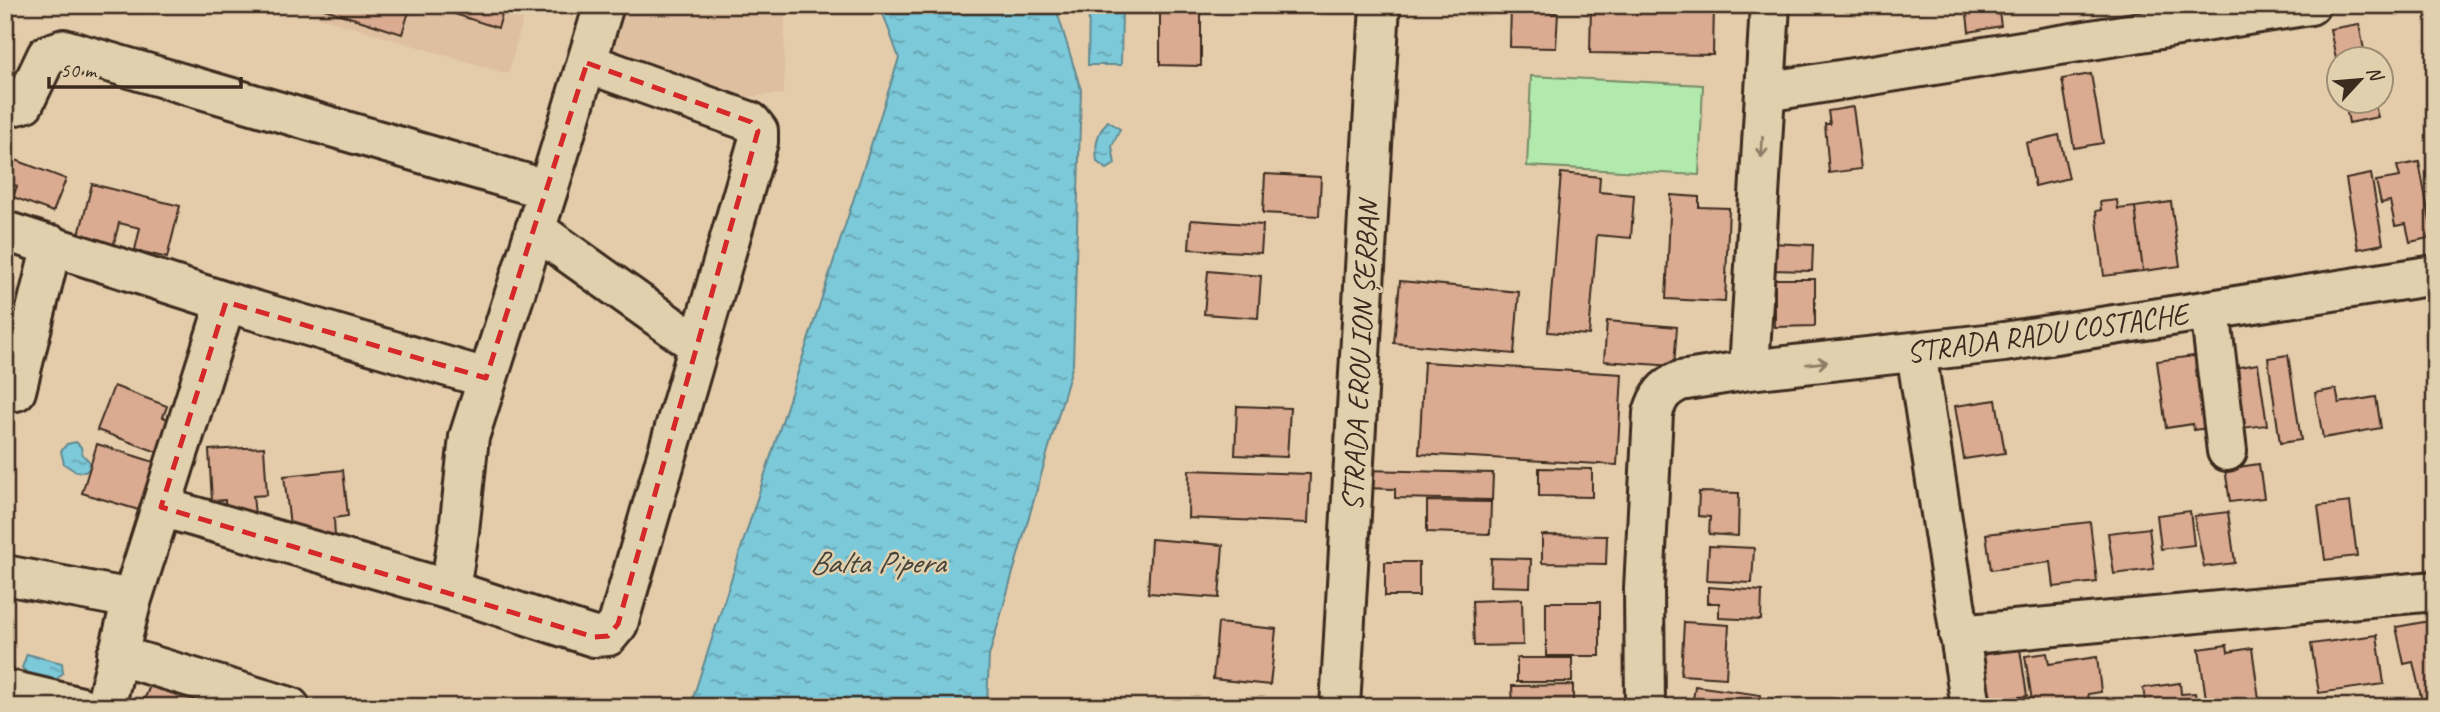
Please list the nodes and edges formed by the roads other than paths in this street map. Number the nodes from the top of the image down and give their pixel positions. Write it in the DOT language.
graph roads {
  1 [pos="1380,5"];
  2 [pos="1770,5"];
  3 [pos="2310,5"];
  4 [pos="603,7"];
  5 [pos="587,64"];
  6 [pos="1765,92"];
  7 [pos="5,104"];
  8 [pos="548,190"];
  9 [pos="535,229"];
  10 [pos="5,231"];
  11 [pos="52,245"];
  12 [pos="2435,275"];
  13 [pos="226,302"];
  14 [pos="2210,310"];
  15 [pos="699,346"];
  16 [pos="1916,352"];
  17 [pos="1749,370"];
  18 [pos="486,377"];
  19 [pos="16,391"];
  20 [pos="2227,451"];
  21 [pos="161,507"];
  22 [pos="5,575"];
  23 [pos="450,590"];
  24 [pos="2435,591"];
  25 [pos="132,599"];
  26 [pos="1959,635"];
  27 [pos="117,655"];
  28 [pos="5,689"];
  29 [pos="81,707"];
  30 [pos="105,707"];
  31 [pos="290,707"];
  32 [pos="1340,707"];
  33 [pos="1645,707"];
  34 [pos="1971,707"];
  1 -- 32 [label="street, STRADA EROU ION ȘERBAN"];
  2 -- 6 [label="street"];
  3 -- 6 [label="street"];
  4 -- 5 [label="street"];
  5 -- 8 [label="street"];
  5 -- 15 [label="street"];
  6 -- 17 [label="street, one-way"];
  7 -- 8 [label="street"];
  8 -- 9 [label="street"];
  9 -- 15 [label="street"];
  9 -- 18 [label="street"];
  10 -- 11 [label="street"];
  11 -- 13 [label="street"];
  11 -- 19 [label="street"];
  12 -- 14 [label="street, STRADA RADU COSTACHE"];
  13 -- 18 [label="street"];
  13 -- 21 [label="street"];
  14 -- 16 [label="street, STRADA RADU COSTACHE"];
  14 -- 20 [label="street"];
  15 -- 23 [label="street"];
  17 -- 16 [label="street, STRADA RADU COSTACHE, one-way"];
  16 -- 26 [label="street"];
  17 -- 33 [label="street, STRADA RADU COSTACHE"];
  18 -- 23 [label="street"];
  21 -- 23 [label="street"];
  21 -- 25 [label="street"];
  22 -- 25 [label="street"];
  24 -- 26 [label="street"];
  25 -- 27 [label="street"];
  26 -- 34 [label="street"];
  27 -- 30 [label="street"];
  27 -- 31 [label="street"];
  28 -- 29 [label="street"];
}
